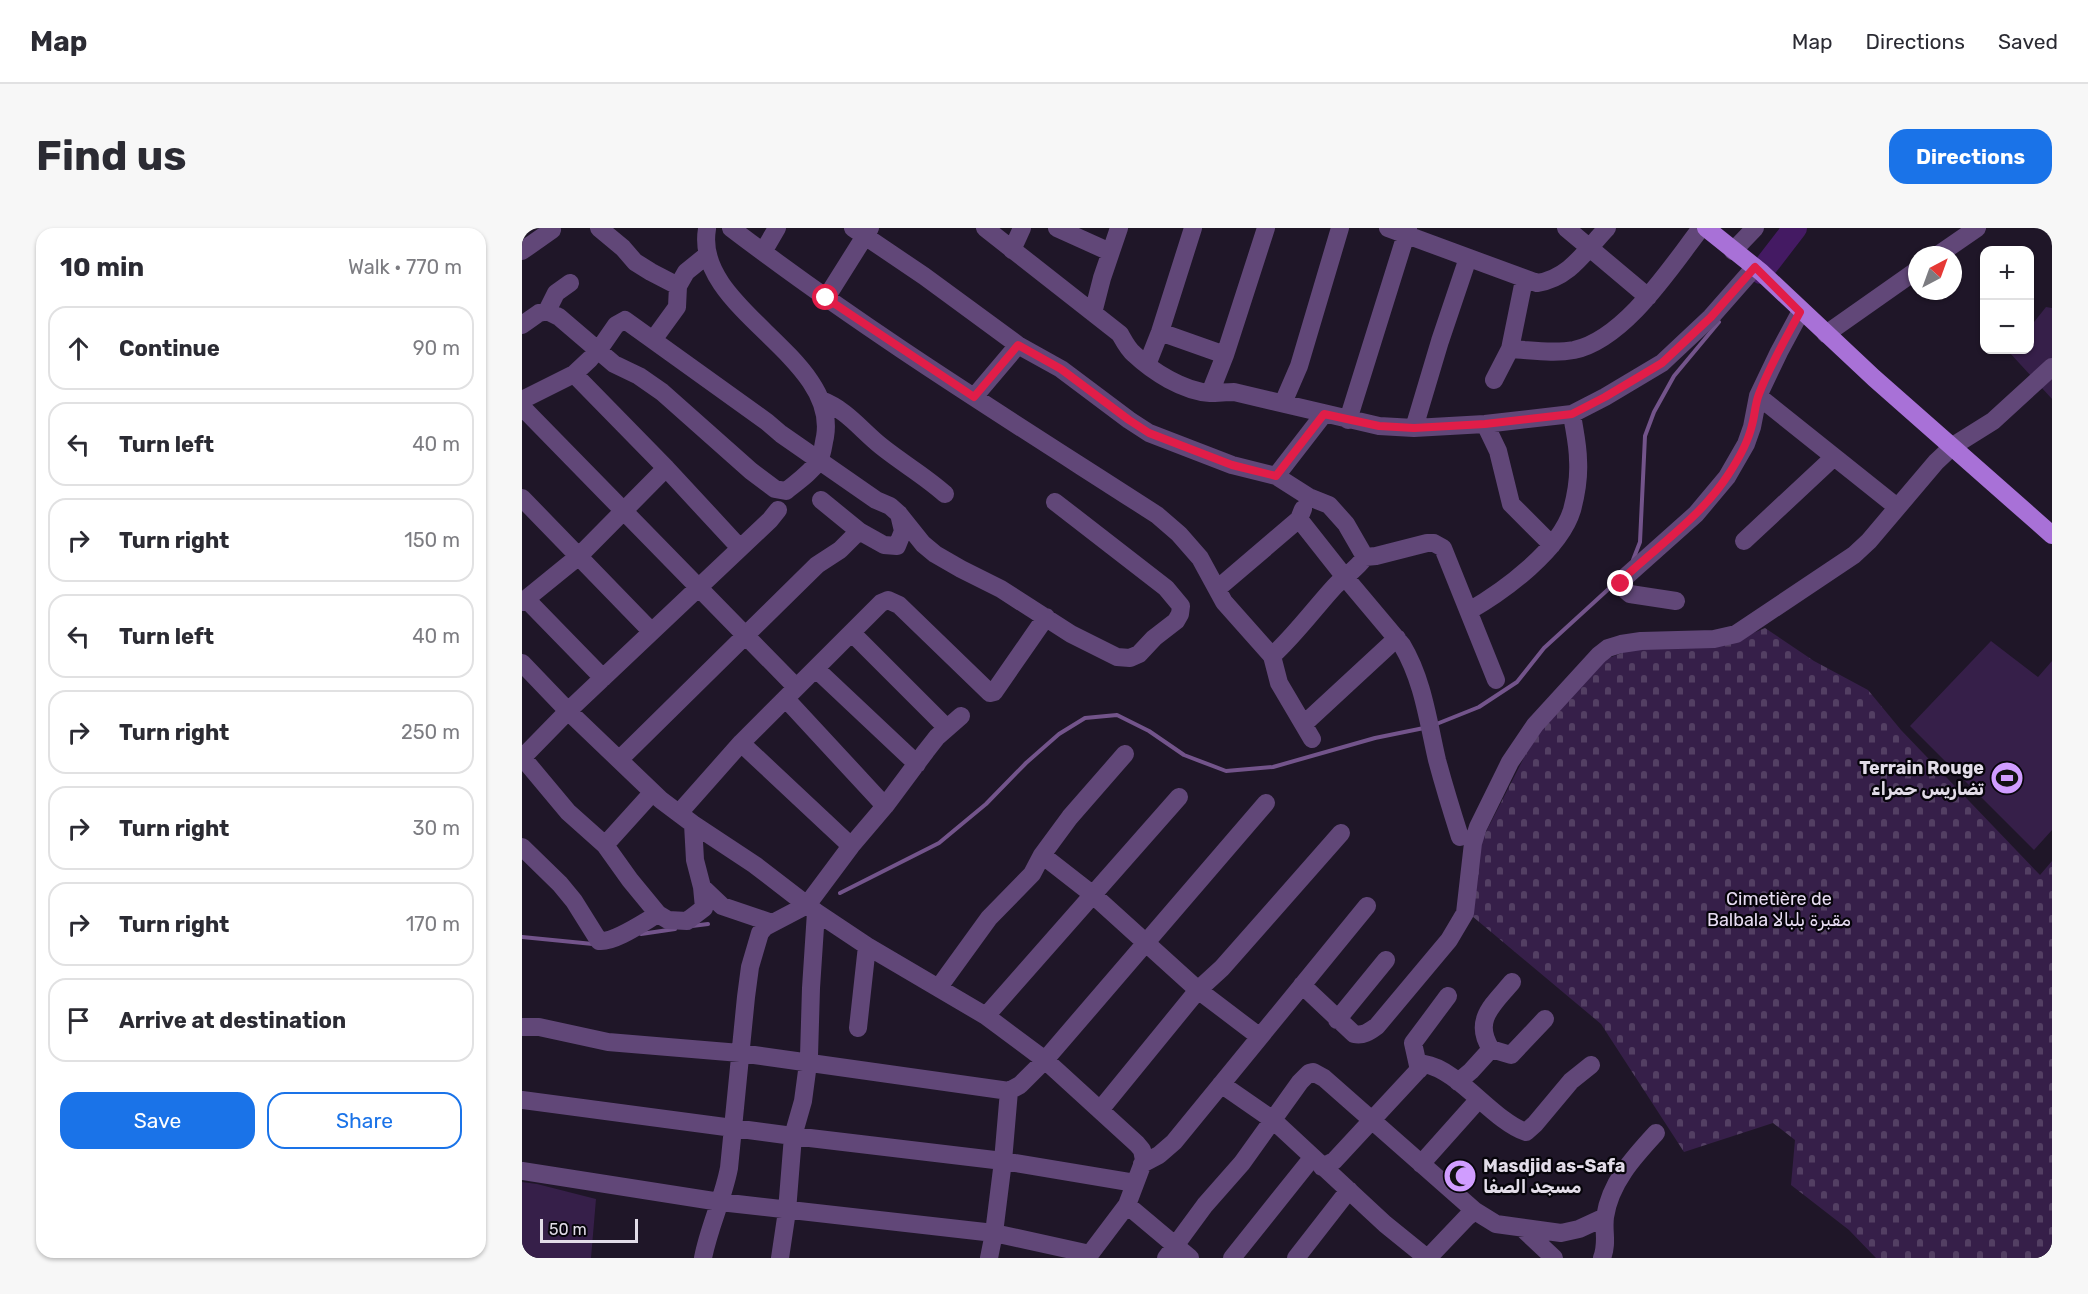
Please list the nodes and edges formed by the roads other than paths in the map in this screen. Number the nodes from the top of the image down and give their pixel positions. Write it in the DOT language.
graph roads {
  1 [pos="600,228"];
  2 [pos="731,228"];
  3 [pos="777,228"];
  4 [pos="985,228"];
  5 [pos="1022,228"];
  6 [pos="1057,228"];
  7 [pos="1119,228"];
  8 [pos="1193,228"];
  9 [pos="1266,228"];
  10 [pos="1341,228"];
  11 [pos="1388,228"];
  12 [pos="1566,228"];
  13 [pos="1607,228"];
  14 [pos="1701,228"];
  15 [pos="1706,228"];
  16 [pos="1755,228"];
  17 [pos="1977,228"];
  18 [pos="707,229"];
  19 [pos="552,230"];
  20 [pos="863,231"];
  21 [pos="1407,231"];
  22 [pos="1951,246"];
  23 [pos="1589,247"];
  24 [pos="1012,250"];
  25 [pos="522,251"];
  26 [pos="1733,251"];
  27 [pos="763,252"];
  28 [pos="1110,252"];
  29 [pos="707,255"];
  30 [pos="1468,258"];
  31 [pos="1755,267"];
  32 [pos="1908,276"];
  33 [pos="1524,280"];
  34 [pos="570,283"];
  35 [pos="678,286"];
  36 [pos="1648,297"];
  37 [pos="826,298"];
  38 [pos="547,311"];
  39 [pos="1800,312"];
  40 [pos="1093,313"];
  41 [pos="522,325"];
  42 [pos="1160,332"];
  43 [pos="1826,334"];
  44 [pos="653,340"];
  45 [pos="1018,345"];
  46 [pos="1510,349"];
  47 [pos="594,355"];
  48 [pos="1225,355"];
  49 [pos="1146,365"];
  50 [pos="2052,367"];
  51 [pos="574,374"];
  52 [pos="1494,380"];
  53 [pos="1210,393"];
  54 [pos="1758,396"];
  55 [pos="974,397"];
  56 [pos="522,400"];
  57 [pos="821,400"];
  58 [pos="1283,403"];
  59 [pos="522,407"];
  60 [pos="1324,414"];
  61 [pos="1572,414"];
  62 [pos="1348,420"];
  63 [pos="1485,424"];
  64 [pos="1414,428"];
  65 [pos="1953,446"];
  66 [pos="1834,457"];
  67 [pos="819,460"];
  68 [pos="666,468"];
  69 [pos="1276,476"];
  70 [pos="945,494"];
  71 [pos="1309,497"];
  72 [pos="522,498"];
  73 [pos="821,500"];
  74 [pos="1054,502"];
  75 [pos="1898,507"];
  76 [pos="778,510"];
  77 [pos="623,512"];
  78 [pos="899,514"];
  79 [pos="1299,519"];
  80 [pos="859,531"];
  81 [pos="2052,535"];
  82 [pos="1744,542"];
  83 [pos="1552,545"];
  84 [pos="740,548"];
  85 [pos="579,556"];
  86 [pos="1365,557"];
  87 [pos="1344,576"];
  88 [pos="697,588"];
  89 [pos="1217,589"];
  90 [pos="524,601"];
  91 [pos="1676,601"];
  92 [pos="1469,611"];
  93 [pos="1046,617"];
  94 [pos="651,631"];
  95 [pos="852,633"];
  96 [pos="746,636"];
  97 [pos="1397,638"];
  98 [pos="1272,656"];
  99 [pos="522,663"];
  100 [pos="816,669"];
  101 [pos="603,678"];
  102 [pos="1496,680"];
  103 [pos="791,693"];
  104 [pos="568,711"];
  105 [pos="962,716"];
  106 [pos="947,728"];
  107 [pos="741,742"];
  108 [pos="1125,754"];
  109 [pos="522,757"];
  110 [pos="620,759"];
  111 [pos="917,764"];
  112 [pos="652,793"];
  113 [pos="1179,797"];
  114 [pos="1266,803"];
  115 [pos="885,806"];
  116 [pos="686,819"];
  117 [pos="1341,832"];
  118 [pos="1460,837"];
  119 [pos="605,845"];
  120 [pos="851,846"];
  121 [pos="522,847"];
  122 [pos="1041,855"];
  123 [pos="702,887"];
  124 [pos="1092,894"];
  125 [pos="1366,906"];
  126 [pos="812,909"];
  127 [pos="658,914"];
  128 [pos="772,923"];
  129 [pos="1145,944"];
  130 [pos="867,946"];
  131 [pos="1386,960"];
  132 [pos="1512,982"];
  133 [pos="1302,985"];
  134 [pos="939,987"];
  135 [pos="1198,990"];
  136 [pos="1448,996"];
  137 [pos="986,1016"];
  138 [pos="1545,1019"];
  139 [pos="1337,1020"];
  140 [pos="522,1026"];
  141 [pos="858,1028"];
  142 [pos="1260,1037"];
  143 [pos="1491,1049"];
  144 [pos="740,1053"];
  145 [pos="1045,1060"];
  146 [pos="808,1064"];
  147 [pos="1591,1065"];
  148 [pos="1419,1070"];
  149 [pos="1458,1082"];
  150 [pos="1221,1084"];
  151 [pos="1009,1091"];
  152 [pos="1479,1099"];
  153 [pos="522,1100"];
  154 [pos="1100,1110"];
  155 [pos="1273,1120"];
  156 [pos="1371,1121"];
  157 [pos="733,1128"];
  158 [pos="1656,1134"];
  159 [pos="793,1136"];
  160 [pos="1004,1161"];
  161 [pos="1317,1163"];
  162 [pos="1142,1164"];
  163 [pos="1421,1164"];
  164 [pos="522,1171"];
  165 [pos="1136,1183"];
  166 [pos="1349,1190"];
  167 [pos="720,1202"];
  168 [pos="1127,1205"];
  169 [pos="787,1211"];
  170 [pos="1476,1211"];
  171 [pos="1605,1217"];
  172 [pos="1522,1228"];
  173 [pos="994,1233"];
  174 [pos="1170,1252"];
  175 [pos="1089,1256"];
  176 [pos="703,1258"];
  177 [pos="780,1258"];
  178 [pos="989,1258"];
  179 [pos="1190,1258"];
  180 [pos="1232,1258"];
  181 [pos="1296,1258"];
  182 [pos="1428,1258"];
  183 [pos="1554,1258"];
  184 [pos="1602,1258"];
  1 -- 35 [label="street"];
  2 -- 27 [label="street"];
  3 -- 27 [label="street"];
  4 -- 24 [label="street"];
  5 -- 24 [label="street"];
  6 -- 28 [label="street"];
  7 -- 28 [label="street"];
  8 -- 42 [label="street"];
  9 -- 48 [label="street"];
  10 -- 58 [label="street"];
  11 -- 21 [label="street"];
  12 -- 23 [label="street"];
  13 -- 23 [label="street"];
  14 -- 36 [label="street"];
  15 -- 26 [label="main road"];
  16 -- 26 [label="street"];
  17 -- 22 [label="street"];
  18 -- 29 [label="street"];
  19 -- 25 [label="street"];
  20 -- 37 [label="street"];
  20 -- 45 [label="street"];
  21 -- 30 [label="street"];
  21 -- 62 [label="street"];
  23 -- 33 [label="street"];
  23 -- 36 [label="street"];
  24 -- 40 [label="street"];
  26 -- 31 [label="main road"];
  27 -- 37 [label="street"];
  28 -- 40 [label="street"];
  29 -- 35 [label="street"];
  29 -- 57 [label="street"];
  30 -- 33 [label="street"];
  30 -- 64 [label="street"];
  31 -- 39 [label="main road"];
  31 -- 61 [label="street"];
  32 -- 43 [label="street"];
  33 -- 46 [label="street"];
  34 -- 38 [label="street"];
  35 -- 44 [label="street"];
  36 -- 46 [label="street"];
  37 -- 55 [label="street"];
  38 -- 41 [label="street"];
  38 -- 47 [label="street"];
  39 -- 43 [label="main road"];
  39 -- 54 [label="street"];
  40 -- 49 [label="street"];
  42 -- 48 [label="street"];
  42 -- 49 [label="street"];
  43 -- 65 [label="main road"];
  44 -- 47 [label="street"];
  44 -- 67 [label="street"];
  45 -- 55 [label="street"];
  45 -- 69 [label="street"];
  46 -- 52 [label="street"];
  47 -- 51 [label="street"];
  47 -- 67 [label="street"];
  48 -- 53 [label="street"];
  49 -- 53 [label="street"];
  50 -- 65 [label="street"];
  51 -- 56 [label="street"];
  51 -- 68 [label="street"];
  53 -- 58 [label="street"];
  54 -- 66 [label="street"];
  54 -- 91 [label="street"];
  55 -- 89 [label="street"];
  57 -- 67 [label="street"];
  57 -- 70 [label="street"];
  58 -- 60 [label="street"];
  59 -- 77 [label="street"];
  60 -- 62 [label="street"];
  60 -- 69 [label="street"];
  61 -- 63 [label="street"];
  61 -- 83 [label="street"];
  62 -- 64 [label="street"];
  63 -- 64 [label="street"];
  63 -- 83 [label="street"];
  65 -- 75 [label="street"];
  65 -- 81 [label="main road"];
  66 -- 75 [label="street"];
  66 -- 82 [label="street"];
  67 -- 78 [label="street"];
  68 -- 77 [label="street"];
  68 -- 84 [label="street"];
  69 -- 71 [label="street"];
  71 -- 79 [label="street"];
  71 -- 86 [label="street"];
  72 -- 85 [label="street"];
  73 -- 80 [label="street"];
  74 -- 93 [label="street"];
  75 -- 139 [label="street"];
  76 -- 84 [label="street"];
  77 -- 85 [label="street"];
  77 -- 88 [label="street"];
  78 -- 80 [label="street"];
  78 -- 93 [label="street"];
  79 -- 87 [label="street"];
  79 -- 89 [label="street"];
  80 -- 96 [label="street"];
  83 -- 92 [label="street"];
  84 -- 88 [label="street"];
  85 -- 90 [label="street"];
  85 -- 94 [label="street"];
  86 -- 87 [label="street"];
  86 -- 92 [label="street"];
  87 -- 97 [label="street"];
  87 -- 98 [label="street"];
  88 -- 94 [label="street"];
  88 -- 96 [label="street"];
  89 -- 98 [label="street"];
  90 -- 101 [label="street"];
  92 -- 102 [label="street"];
  93 -- 95 [label="street"];
  94 -- 101 [label="street"];
  95 -- 100 [label="street"];
  95 -- 106 [label="street"];
  96 -- 103 [label="street"];
  96 -- 110 [label="street"];
  97 -- 98 [label="street"];
  97 -- 118 [label="street"];
  99 -- 104 [label="street"];
  100 -- 103 [label="street"];
  100 -- 111 [label="street"];
  101 -- 104 [label="street"];
  103 -- 107 [label="street"];
  103 -- 115 [label="street"];
  104 -- 109 [label="street"];
  104 -- 110 [label="street"];
  105 -- 106 [label="street"];
  106 -- 111 [label="street"];
  107 -- 116 [label="street"];
  107 -- 120 [label="street"];
  108 -- 122 [label="street"];
  109 -- 119 [label="street"];
  110 -- 112 [label="street"];
  111 -- 115 [label="street"];
  112 -- 116 [label="street"];
  112 -- 119 [label="street"];
  113 -- 124 [label="street"];
  114 -- 129 [label="street"];
  115 -- 120 [label="street"];
  116 -- 123 [label="street"];
  116 -- 126 [label="street"];
  117 -- 135 [label="street"];
  119 -- 127 [label="street"];
  120 -- 126 [label="street"];
  121 -- 127 [label="street"];
  122 -- 124 [label="street"];
  122 -- 134 [label="street"];
  123 -- 127 [label="street"];
  123 -- 128 [label="street"];
  124 -- 129 [label="street"];
  124 -- 137 [label="street"];
  125 -- 133 [label="street"];
  126 -- 128 [label="street"];
  126 -- 130 [label="street"];
  126 -- 146 [label="street"];
  128 -- 144 [label="street"];
  129 -- 135 [label="street"];
  129 -- 145 [label="street"];
  130 -- 134 [label="street"];
  130 -- 141 [label="street"];
  131 -- 139 [label="street"];
  132 -- 143 [label="street"];
  133 -- 139 [label="street"];
  133 -- 142 [label="street"];
  134 -- 137 [label="street"];
  135 -- 142 [label="street"];
  135 -- 154 [label="street"];
  136 -- 148 [label="street"];
  137 -- 145 [label="street"];
  138 -- 143 [label="street"];
  140 -- 144 [label="street"];
  142 -- 150 [label="street"];
  143 -- 149 [label="street"];
  144 -- 146 [label="street"];
  144 -- 157 [label="street"];
  145 -- 151 [label="street"];
  145 -- 154 [label="street"];
  146 -- 151 [label="street"];
  146 -- 159 [label="street"];
  147 -- 152 [label="street"];
  148 -- 149 [label="street"];
  148 -- 156 [label="street"];
  149 -- 152 [label="street"];
  150 -- 155 [label="street"];
  150 -- 162 [label="street"];
  151 -- 160 [label="street"];
  152 -- 163 [label="street"];
  153 -- 157 [label="street"];
  154 -- 162 [label="street"];
  155 -- 156 [label="street"];
  155 -- 161 [label="street"];
  155 -- 174 [label="street"];
  156 -- 161 [label="street"];
  156 -- 163 [label="street"];
  157 -- 159 [label="street"];
  157 -- 167 [label="street"];
  158 -- 171 [label="street"];
  159 -- 160 [label="street"];
  159 -- 169 [label="street"];
  160 -- 165 [label="street"];
  160 -- 173 [label="street"];
  161 -- 166 [label="street"];
  161 -- 180 [label="street"];
  162 -- 165 [label="street"];
  163 -- 170 [label="street"];
  164 -- 167 [label="street"];
  165 -- 168 [label="street"];
  166 -- 181 [label="street"];
  166 -- 182 [label="street"];
  167 -- 169 [label="street"];
  167 -- 176 [label="street"];
  168 -- 174 [label="street"];
  168 -- 175 [label="street"];
  169 -- 173 [label="street"];
  169 -- 177 [label="street"];
  170 -- 172 [label="street"];
  170 -- 182 [label="street"];
  171 -- 172 [label="street"];
  171 -- 184 [label="street"];
  172 -- 183 [label="street"];
  173 -- 175 [label="street"];
  173 -- 178 [label="street"];
  174 -- 179 [label="street"];
}
